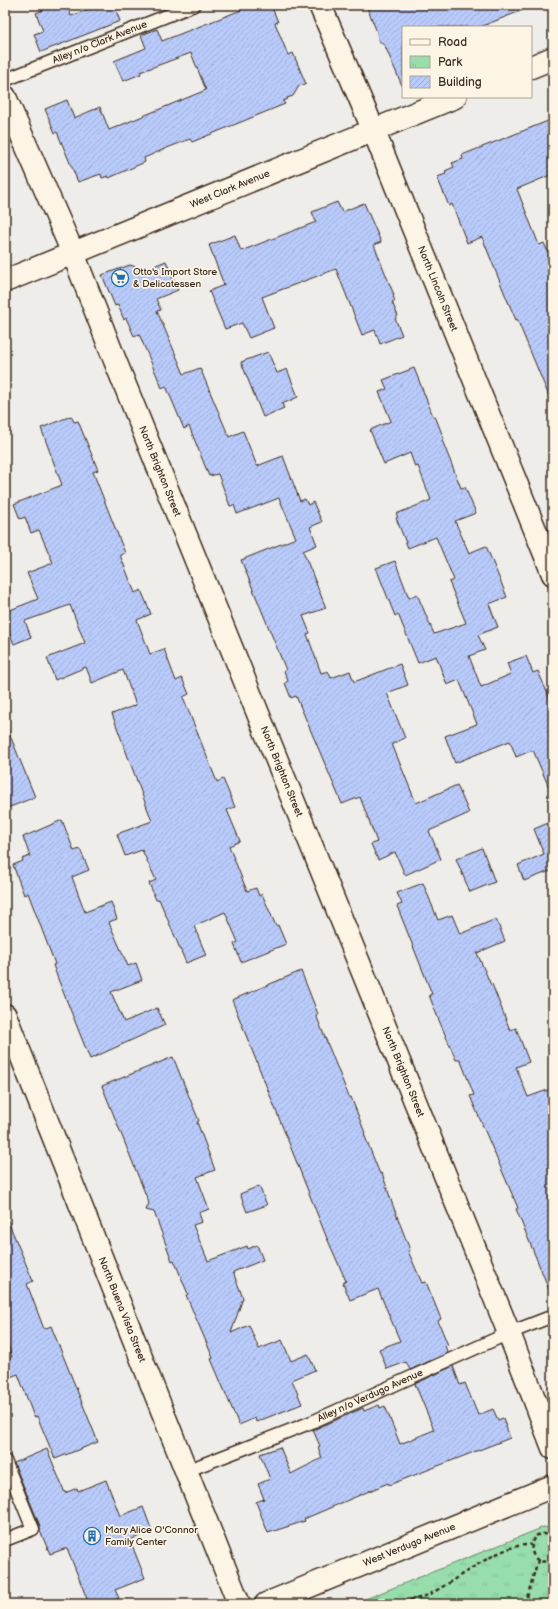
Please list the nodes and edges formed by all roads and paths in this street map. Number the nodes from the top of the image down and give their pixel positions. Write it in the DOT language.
graph roads {
  1 [pos="194,5"];
  2 [pos="320,5"];
  3 [pos="553,58"];
  4 [pos="532,67"];
  5 [pos="5,80"];
  6 [pos="5,97"];
  7 [pos="452,98"];
  8 [pos="373,129"];
  9 [pos="73,253"];
  10 [pos="5,281"];
  11 [pos="553,574"];
  12 [pos="5,1015"];
  13 [pos="553,1316"];
  14 [pos="509,1333"];
  15 [pos="553,1448"];
  16 [pos="5,1461"];
  17 [pos="186,1471"];
  18 [pos="553,1486"];
  19 [pos="553,1537"];
  20 [pos="5,1540"];
  21 [pos="531,1545"];
  22 [pos="553,1558"];
  23 [pos="538,1560"];
  24 [pos="526,1602"];
  25 [pos="239,1604"];
  26 [pos="266,1604"];
  27 [pos="389,1604"];
  28 [pos="522,1604"];
  1 -- 5 [label="lane, Alley n/o Clark Avenue"];
  2 -- 8 [label="street, North Lincoln Street"];
  3 -- 4 [label="street"];
  6 -- 9 [label="street, North Brighton Street"];
  7 -- 8 [label="street, West Clark Avenue"];
  8 -- 9 [label="street, West Clark Avenue"];
  8 -- 11 [label="street, North Lincoln Street"];
  9 -- 10 [label="street, West Clark Avenue"];
  9 -- 14 [label="street, North Brighton Street"];
  12 -- 17 [label="street, North Buena Vista Street"];
  13 -- 14 [label="lane, Alley n/o Verdugo Avenue"];
  14 -- 15 [label="street, North Brighton Street"];
  14 -- 17 [label="lane, Alley n/o Verdugo Avenue"];
  16 -- 20 [label="lane"];
  17 -- 25 [label="street, North Buena Vista Street"];
  18 -- 26 [label="street, West Verdugo Avenue"];
  19 -- 21 [label="path"];
  21 -- 23 [label="path"];
  21 -- 27 [label="path"];
  22 -- 23 [label="path"];
  23 -- 24 [label="path"];
  24 -- 28 [label="path"];
}
